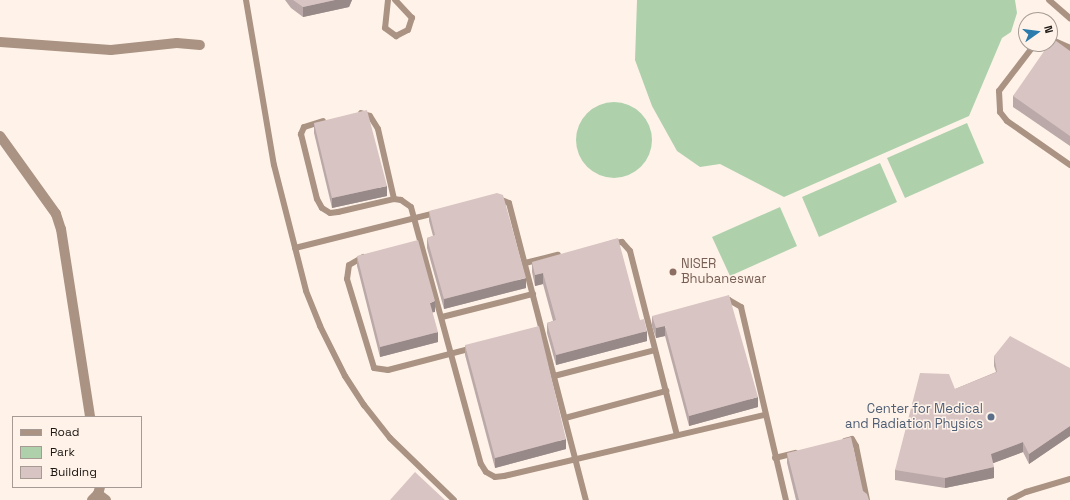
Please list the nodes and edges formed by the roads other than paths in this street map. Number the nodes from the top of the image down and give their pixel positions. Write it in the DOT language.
graph roads {
  1 [pos="246,0"];
  2 [pos="388,0"];
  3 [pos="395,0"];
  4 [pos="1048,0"];
  5 [pos="1070,18"];
  6 [pos="0,42"];
  7 [pos="1058,42"];
  8 [pos="200,45"];
  9 [pos="1070,48"];
  10 [pos="1029,52"];
  11 [pos="356,114"];
  12 [pos="333,119"];
  13 [pos="0,136"];
  14 [pos="1070,165"];
  15 [pos="394,200"];
  16 [pos="490,200"];
  17 [pos="445,210"];
  18 [pos="415,217"];
  19 [pos="422,242"];
  20 [pos="414,244"];
  21 [pos="601,245"];
  22 [pos="295,248"];
  23 [pos="563,254"];
  24 [pos="371,255"];
  25 [pos="525,263"];
  26 [pos="533,294"];
  27 [pos="714,304"];
  28 [pos="442,317"];
  29 [pos="655,319"];
  30 [pos="647,320"];
  31 [pos="542,331"];
  32 [pos="535,333"];
  33 [pos="482,346"];
  34 [pos="655,350"];
  35 [pos="451,354"];
  36 [pos="554,376"];
  37 [pos="666,391"];
  38 [pos="765,415"];
  39 [pos="90,416"];
  40 [pos="565,418"];
  41 [pos="677,435"];
  42 [pos="837,443"];
  43 [pos="806,450"];
  44 [pos="775,458"];
  45 [pos="576,461"];
  46 [pos="1070,479"];
  47 [pos="454,500"];
  48 [pos="586,500"];
  49 [pos="786,500"];
  50 [pos="867,500"];
  51 [pos="1010,500"];
  1 -- 22 [label="lane"];
  2 -- 3 [label="lane"];
  4 -- 5 [label="lane"];
  6 -- 8 [label="street"];
  7 -- 9 [label="lane"];
  10 -- 14 [label="lane"];
  11 -- 15 [label="lane"];
  12 -- 15 [label="lane"];
  13 -- 39 [label="street"];
  15 -- 18 [label="lane"];
  16 -- 25 [label="lane"];
  17 -- 18 [label="lane"];
  18 -- 19 [label="lane"];
  18 -- 22 [label="lane"];
  19 -- 20 [label="lane"];
  19 -- 28 [label="lane"];
  21 -- 30 [label="lane"];
  22 -- 47 [label="lane"];
  23 -- 25 [label="lane"];
  24 -- 35 [label="lane"];
  25 -- 26 [label="lane"];
  26 -- 28 [label="lane"];
  26 -- 31 [label="lane"];
  27 -- 38 [label="lane"];
  28 -- 35 [label="lane"];
  29 -- 30 [label="lane"];
  30 -- 34 [label="lane"];
  31 -- 32 [label="lane"];
  31 -- 36 [label="lane"];
  33 -- 35 [label="lane"];
  34 -- 36 [label="lane"];
  34 -- 37 [label="lane"];
  35 -- 45 [label="lane"];
  36 -- 40 [label="lane"];
  37 -- 40 [label="lane"];
  37 -- 41 [label="lane"];
  38 -- 41 [label="lane"];
  38 -- 44 [label="lane"];
  40 -- 45 [label="lane"];
  41 -- 45 [label="lane"];
  42 -- 50 [label="lane"];
  43 -- 44 [label="lane"];
  44 -- 49 [label="lane"];
  45 -- 48 [label="lane"];
  46 -- 51 [label="lane"];
}
